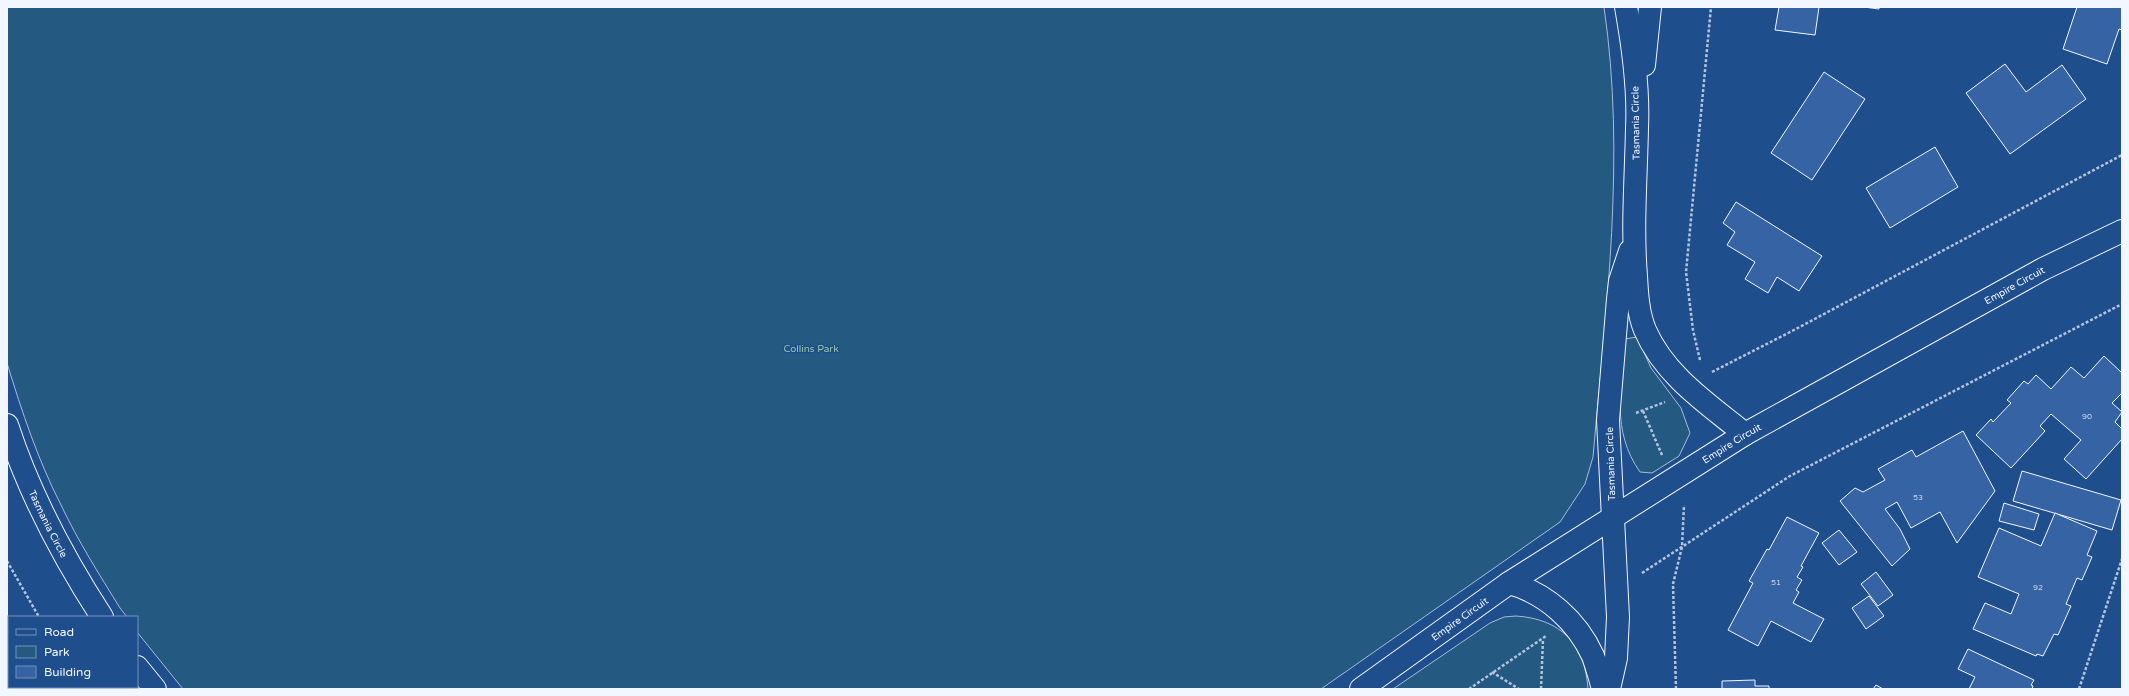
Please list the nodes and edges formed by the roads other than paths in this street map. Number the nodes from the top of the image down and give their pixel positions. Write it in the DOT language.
graph roads {
  1 [pos="1626,7"];
  2 [pos="1650,7"];
  3 [pos="1638,126"];
  4 [pos="2122,231"];
  5 [pos="1633,240"];
  6 [pos="7,425"];
  7 [pos="1745,434"];
  8 [pos="1612,517"];
  9 [pos="1509,583"];
  10 [pos="101,616"];
  11 [pos="138,668"];
  12 [pos="155,689"];
  13 [pos="1361,689"];
  14 [pos="1603,689"];
  15 [pos="1609,689"];
  1 -- 3 [label="street, Tasmania Circle"];
  2 -- 3 [label="street"];
  3 -- 5 [label="street, Tasmania Circle"];
  4 -- 7 [label="street, Empire Circuit"];
  5 -- 7 [label="street, Tasmania Circle"];
  5 -- 8 [label="street, Tasmania Circle"];
  6 -- 10 [label="street, Tasmania Circle"];
  7 -- 8 [label="street, Empire Circuit"];
  8 -- 9 [label="street, Empire Circuit"];
  8 -- 15 [label="street, Tasmania Circle"];
  9 -- 13 [label="street, Empire Circuit"];
  9 -- 14 [label="street"];
  11 -- 12 [label="street"];
}
